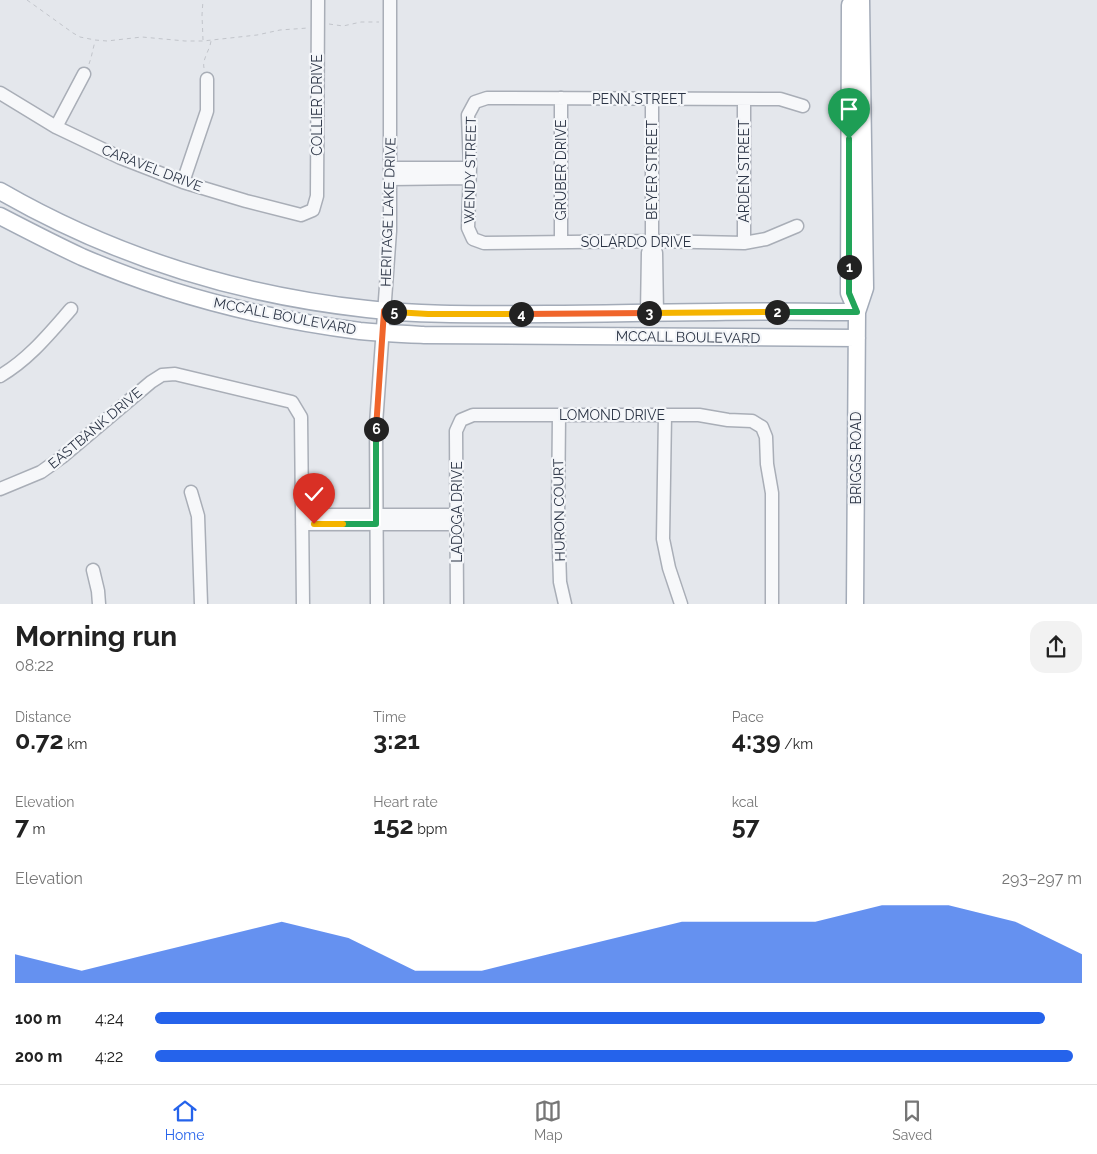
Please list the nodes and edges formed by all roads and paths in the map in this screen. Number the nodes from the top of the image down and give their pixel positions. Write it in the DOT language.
graph roads {
  1 [pos="26,0"];
  2 [pos="203,0"];
  3 [pos="318,0"];
  4 [pos="390,0"];
  5 [pos="850,0"];
  6 [pos="861,0"];
  7 [pos="378,22"];
  8 [pos="318,26"];
  9 [pos="95,40"];
  10 [pos="211,40"];
  11 [pos="203,41"];
  12 [pos="84,74"];
  13 [pos="206,79"];
  14 [pos="0,93"];
  15 [pos="562,98"];
  16 [pos="652,99"];
  17 [pos="744,99"];
  18 [pos="475,102"];
  19 [pos="803,106"];
  20 [pos="56,127"];
  21 [pos="470,173"];
  22 [pos="390,174"];
  23 [pos="183,182"];
  24 [pos="0,191"];
  25 [pos="313,210"];
  26 [pos="0,216"];
  27 [pos="797,226"];
  28 [pos="473,239"];
  29 [pos="652,241"];
  30 [pos="560,242"];
  31 [pos="744,243"];
  32 [pos="70,309"];
  33 [pos="384,311"];
  34 [pos="857,312"];
  35 [pos="652,313"];
  36 [pos="383,332"];
  37 [pos="857,338"];
  38 [pos="0,376"];
  39 [pos="559,415"];
  40 [pos="665,415"];
  41 [pos="461,420"];
  42 [pos="0,489"];
  43 [pos="191,492"];
  44 [pos="302,519"];
  45 [pos="376,519"];
  46 [pos="457,519"];
  47 [pos="93,570"];
  48 [pos="99,604"];
  49 [pos="201,604"];
  50 [pos="302,604"];
  51 [pos="377,604"];
  52 [pos="457,604"];
  53 [pos="565,604"];
  54 [pos="681,604"];
  55 [pos="772,604"];
  56 [pos="855,604"];
  1 -- 9 [label="path"];
  2 -- 11 [label="path"];
  3 -- 8 [label="street, COLLIER DRIVE"];
  4 -- 22 [label="street, HERITAGE LAKE DRIVE"];
  5 -- 34 [label="main road, BRIGGS ROAD"];
  6 -- 34 [label="main road, BRIGGS ROAD"];
  7 -- 8 [label="path"];
  8 -- 10 [label="path"];
  8 -- 25 [label="street, COLLIER DRIVE"];
  9 -- 11 [label="path"];
  9 -- 12 [label="path"];
  10 -- 11 [label="path"];
  10 -- 13 [label="path"];
  12 -- 20 [label="street"];
  13 -- 23 [label="street"];
  14 -- 20 [label="street, CARAVEL DRIVE"];
  15 -- 16 [label="street, PENN STREET"];
  15 -- 18 [label="street, PENN STREET"];
  15 -- 30 [label="street, GRUBER DRIVE"];
  16 -- 17 [label="street, PENN STREET"];
  16 -- 29 [label="street, BEYER STREET"];
  17 -- 19 [label="street, PENN STREET"];
  17 -- 31 [label="street, ARDEN STREET"];
  18 -- 21 [label="street, WENDY STREET"];
  20 -- 23 [label="street, CARAVEL DRIVE"];
  21 -- 22 [label="street"];
  21 -- 28 [label="street, WENDY STREET"];
  22 -- 33 [label="street, HERITAGE LAKE DRIVE"];
  23 -- 25 [label="street, CARAVEL DRIVE"];
  24 -- 33 [label="main road, MCCALL BOULEVARD"];
  26 -- 36 [label="main road, MCCALL BOULEVARD"];
  27 -- 31 [label="street, SOLARDO DRIVE"];
  28 -- 30 [label="street, SOLARDO DRIVE"];
  29 -- 30 [label="street, SOLARDO DRIVE"];
  29 -- 31 [label="street, SOLARDO DRIVE"];
  29 -- 35 [label="street, BEYER STREET"];
  32 -- 38 [label="street"];
  33 -- 35 [label="main road, MCCALL BOULEVARD"];
  33 -- 36 [label="street, HERITAGE LAKE DRIVE"];
  34 -- 35 [label="main road, MCCALL BOULEVARD"];
  34 -- 37 [label="main road, BRIGGS ROAD"];
  36 -- 37 [label="main road, MCCALL BOULEVARD"];
  36 -- 45 [label="street, HERITAGE LAKE DRIVE"];
  37 -- 56 [label="main road, BRIGGS ROAD"];
  39 -- 40 [label="street, LOMOND DRIVE"];
  39 -- 41 [label="street, LOMOND DRIVE"];
  39 -- 53 [label="street, HURON COURT"];
  40 -- 54 [label="street"];
  40 -- 55 [label="street, LOMOND DRIVE"];
  41 -- 46 [label="street, LADOGA DRIVE"];
  42 -- 44 [label="street, EASTBANK DRIVE"];
  43 -- 49 [label="street"];
  44 -- 45 [label="street"];
  44 -- 50 [label="street"];
  45 -- 46 [label="street"];
  45 -- 51 [label="street, HERITAGE LAKE DRIVE"];
  46 -- 52 [label="street, LADOGA DRIVE"];
  47 -- 48 [label="street"];
}
